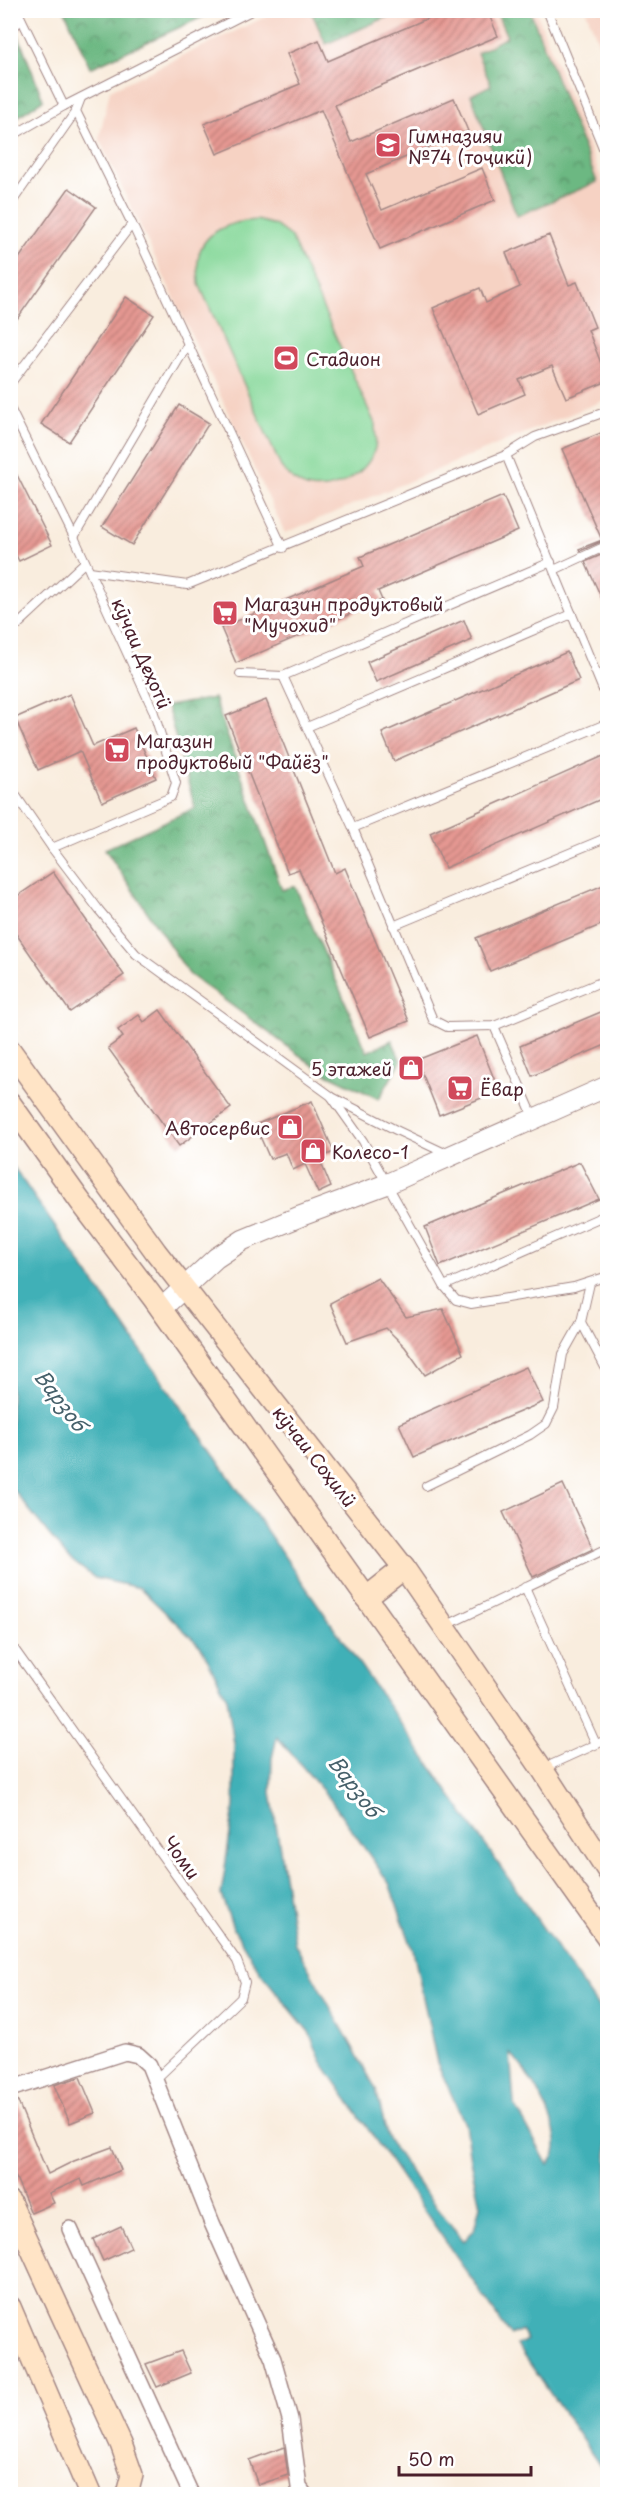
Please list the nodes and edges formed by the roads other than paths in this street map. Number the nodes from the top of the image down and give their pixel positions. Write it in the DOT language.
graph roads {
  1 [pos="17,10"];
  2 [pos="253,10"];
  3 [pos="548,10"];
  4 [pos="21,19"];
  5 [pos="10,32"];
  6 [pos="81,98"];
  7 [pos="64,106"];
  8 [pos="76,111"];
  9 [pos="10,137"];
  10 [pos="608,160"];
  11 [pos="10,205"];
  12 [pos="132,224"];
  13 [pos="188,344"];
  14 [pos="10,384"];
  15 [pos="10,408"];
  16 [pos="608,411"];
  17 [pos="506,455"];
  18 [pos="74,537"];
  19 [pos="608,545"];
  20 [pos="283,548"];
  21 [pos="85,562"];
  22 [pos="552,566"];
  23 [pos="90,571"];
  24 [pos="572,614"];
  25 [pos="10,632"];
  26 [pos="240,674"];
  27 [pos="283,676"];
  28 [pos="608,702"];
  29 [pos="608,723"];
  30 [pos="307,727"];
  31 [pos="10,787"];
  32 [pos="353,828"];
  33 [pos="608,837"];
  34 [pos="52,849"];
  35 [pos="393,926"];
  36 [pos="608,980"];
  37 [pos="494,1026"];
  38 [pos="10,1050"];
  39 [pos="608,1086"];
  40 [pos="331,1096"];
  41 [pos="10,1103"];
  42 [pos="534,1118"];
  43 [pos="449,1155"];
  44 [pos="387,1184"];
  45 [pos="608,1214"];
  46 [pos="608,1276"];
  47 [pos="590,1283"];
  48 [pos="184,1286"];
  49 [pos="444,1286"];
  50 [pos="161,1309"];
  51 [pos="581,1322"];
  52 [pos="608,1373"];
  53 [pos="426,1486"];
  54 [pos="608,1548"];
  55 [pos="404,1568"];
  56 [pos="525,1587"];
  57 [pos="366,1598"];
  58 [pos="444,1626"];
  59 [pos="10,1643"];
  60 [pos="608,1739"];
  61 [pos="596,1744"];
  62 [pos="542,1769"];
  63 [pos="608,1871"];
  64 [pos="608,1938"];
  65 [pos="156,2079"];
  66 [pos="10,2089"];
  67 [pos="10,2202"];
  68 [pos="70,2229"];
  69 [pos="10,2307"];
  70 [pos="90,2494"];
  71 [pos="128,2494"];
  72 [pos="190,2494"];
  73 [pos="304,2494"];
  1 -- 4 [label="lane"];
  2 -- 6 [label="lane"];
  3 -- 10 [label="lane"];
  4 -- 5 [label="lane"];
  4 -- 7 [label="lane"];
  6 -- 7 [label="lane"];
  6 -- 8 [label="lane"];
  7 -- 9 [label="lane"];
  8 -- 11 [label="lane"];
  8 -- 12 [label="lane"];
  12 -- 13 [label="lane"];
  12 -- 14 [label="lane"];
  13 -- 18 [label="lane"];
  13 -- 20 [label="lane"];
  15 -- 18 [label="lane, кӯчаи Деҳотӣ"];
  16 -- 17 [label="lane"];
  17 -- 20 [label="lane"];
  17 -- 22 [label="lane"];
  18 -- 21 [label="lane, кӯчаи Деҳотӣ"];
  19 -- 22 [label="lane"];
  20 -- 23 [label="lane"];
  21 -- 23 [label="lane, кӯчаи Деҳотӣ"];
  21 -- 25 [label="lane"];
  22 -- 24 [label="lane"];
  22 -- 27 [label="lane"];
  23 -- 34 [label="lane, кӯчаи Деҳотӣ"];
  24 -- 28 [label="lane"];
  24 -- 30 [label="lane"];
  26 -- 27 [label="lane"];
  27 -- 30 [label="lane"];
  29 -- 32 [label="lane"];
  30 -- 32 [label="lane"];
  31 -- 34 [label="lane"];
  32 -- 35 [label="lane"];
  33 -- 35 [label="lane"];
  34 -- 40 [label="lane"];
  35 -- 37 [label="lane"];
  36 -- 37 [label="lane"];
  37 -- 42 [label="lane"];
  38 -- 48 [label="main road, кӯчаи Соҳилӣ"];
  39 -- 42 [label="street"];
  40 -- 43 [label="lane"];
  40 -- 44 [label="lane"];
  41 -- 50 [label="main road"];
  42 -- 43 [label="street"];
  43 -- 44 [label="street"];
  44 -- 48 [label="street"];
  44 -- 49 [label="lane"];
  45 -- 49 [label="lane"];
  46 -- 47 [label="lane"];
  47 -- 49 [label="lane"];
  47 -- 51 [label="lane"];
  48 -- 50 [label="street"];
  48 -- 55 [label="main road, кӯчаи Соҳилӣ"];
  50 -- 57 [label="main road"];
  51 -- 52 [label="lane"];
  51 -- 53 [label="lane"];
  54 -- 56 [label="lane"];
  55 -- 57 [label="main road"];
  55 -- 58 [label="main road, кӯчаи Соҳилӣ"];
  56 -- 58 [label="lane"];
  56 -- 61 [label="lane"];
  57 -- 64 [label="main road"];
  58 -- 62 [label="main road, кӯчаи Соҳилӣ"];
  59 -- 65 [label="lane, Чоми"];
  60 -- 61 [label="lane"];
  61 -- 62 [label="lane"];
  62 -- 63 [label="main road, кӯчаи Соҳилӣ"];
  65 -- 66 [label="street"];
  65 -- 73 [label="street"];
  67 -- 71 [label="main road"];
  68 -- 72 [label="street"];
  69 -- 70 [label="main road"];
}
